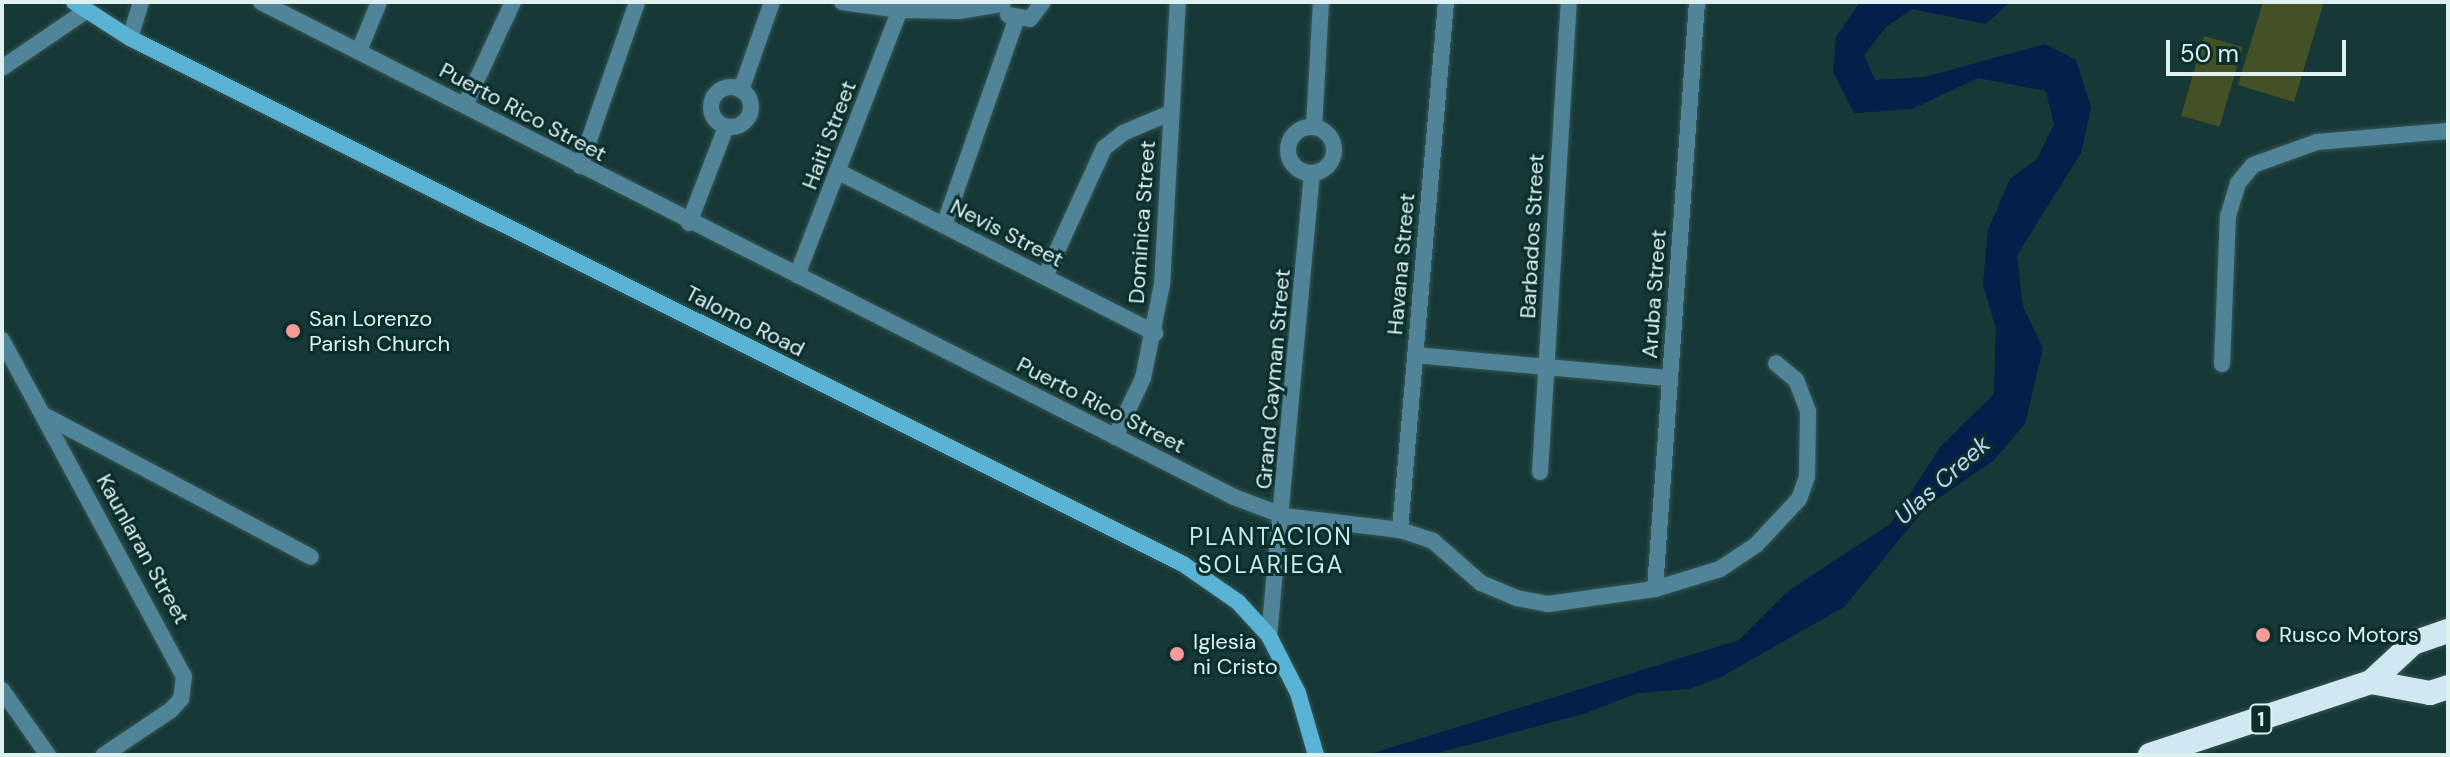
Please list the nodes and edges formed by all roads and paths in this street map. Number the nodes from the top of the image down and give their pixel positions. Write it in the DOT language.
graph roads {
  1 [pos="141,2"];
  2 [pos="261,2"];
  3 [pos="379,2"];
  4 [pos="513,2"];
  5 [pos="637,2"];
  6 [pos="772,2"];
  7 [pos="842,2"];
  8 [pos="1043,2"];
  9 [pos="1178,2"];
  10 [pos="1321,2"];
  11 [pos="1446,2"];
  12 [pos="1569,2"];
  13 [pos="1697,2"];
  14 [pos="1002,3"];
  15 [pos="80,6"];
  16 [pos="900,10"];
  17 [pos="1016,20"];
  18 [pos="130,38"];
  19 [pos="359,51"];
  20 [pos="2,68"];
  21 [pos="741,90"];
  22 [pos="465,105"];
  23 [pos="1170,113"];
  24 [pos="726,127"];
  25 [pos="1314,127"];
  26 [pos="2448,131"];
  27 [pos="580,166"];
  28 [pos="839,172"];
  29 [pos="1312,173"];
  30 [pos="689,223"];
  31 [pos="944,225"];
  32 [pos="797,275"];
  33 [pos="1045,277"];
  34 [pos="1155,333"];
  35 [pos="2,340"];
  36 [pos="1415,355"];
  37 [pos="1776,363"];
  38 [pos="2222,364"];
  39 [pos="1547,367"];
  40 [pos="1670,378"];
  41 [pos="44,415"];
  42 [pos="1115,437"];
  43 [pos="1540,472"];
  44 [pos="1284,516"];
  45 [pos="1400,530"];
  46 [pos="311,557"];
  47 [pos="1655,589"];
  48 [pos="2448,631"];
  49 [pos="1269,636"];
  50 [pos="2371,682"];
  51 [pos="2448,687"];
  52 [pos="2,690"];
  53 [pos="48,755"];
  54 [pos="104,755"];
  55 [pos="1316,755"];
  56 [pos="2150,755"];
  1 -- 18 [label="street"];
  2 -- 19 [label="street, Puerto Rico Street"];
  3 -- 19 [label="street"];
  4 -- 22 [label="street"];
  5 -- 27 [label="street"];
  6 -- 21 [label="street"];
  7 -- 16 [label="street"];
  8 -- 17 [label="street"];
  9 -- 23 [label="street, Dominica Street"];
  10 -- 25 [label="street"];
  11 -- 36 [label="street, Havana Street"];
  12 -- 39 [label="street, Barbados Street"];
  13 -- 40 [label="street, Aruba Street"];
  14 -- 16 [label="street"];
  14 -- 17 [label="street"];
  15 -- 18 [label="street, Talomo Road"];
  15 -- 20 [label="street"];
  16 -- 28 [label="street, Haiti Street"];
  17 -- 31 [label="street"];
  18 -- 49 [label="street, Talomo Road"];
  19 -- 22 [label="street, Puerto Rico Street"];
  21 -- 24 [label="street"];
  21 -- 24 [label="street"];
  22 -- 27 [label="street, Puerto Rico Street"];
  23 -- 33 [label="street"];
  23 -- 34 [label="street, Dominica Street"];
  24 -- 30 [label="street"];
  25 -- 29 [label="street"];
  25 -- 29 [label="street"];
  26 -- 38 [label="street"];
  27 -- 30 [label="street, Puerto Rico Street"];
  28 -- 31 [label="street, Nevis Street"];
  28 -- 32 [label="street, Haiti Street"];
  29 -- 44 [label="street, Grand Cayman Street"];
  30 -- 32 [label="street, Puerto Rico Street"];
  31 -- 33 [label="street, Nevis Street"];
  32 -- 42 [label="street, Puerto Rico Street"];
  33 -- 34 [label="street, Nevis Street"];
  34 -- 42 [label="street, Dominica Street"];
  35 -- 41 [label="street, Kaunlaran Street"];
  36 -- 39 [label="street"];
  36 -- 45 [label="street, Havana Street"];
  37 -- 47 [label="street, Puerto Rico Street"];
  39 -- 40 [label="street"];
  39 -- 43 [label="street, Barbados Street"];
  40 -- 47 [label="street, Aruba Street"];
  41 -- 46 [label="street"];
  41 -- 54 [label="street, Kaunlaran Street"];
  42 -- 44 [label="street, Puerto Rico Street"];
  44 -- 45 [label="street, Puerto Rico Street"];
  44 -- 49 [label="street, Grand Cayman Street"];
  45 -- 47 [label="street, Puerto Rico Street"];
  48 -- 50 [label="highway, 1"];
  49 -- 55 [label="street, Talomo Road"];
  50 -- 51 [label="highway, 1"];
  50 -- 56 [label="highway, 1"];
  52 -- 53 [label="street"];
}
